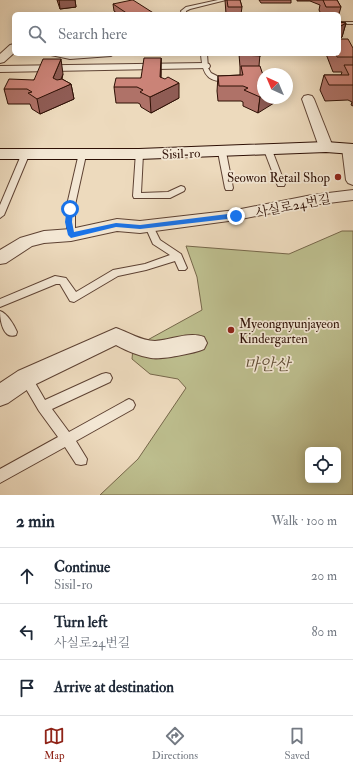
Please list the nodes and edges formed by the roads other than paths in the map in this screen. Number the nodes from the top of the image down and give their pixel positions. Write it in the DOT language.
graph roads {
  1 [pos="224,0"];
  2 [pos="184,12"];
  3 [pos="341,23"];
  4 [pos="353,23"];
  5 [pos="63,56"];
  6 [pos="84,56"];
  7 [pos="204,56"];
  8 [pos="205,66"];
  9 [pos="0,69"];
  10 [pos="221,80"];
  11 [pos="308,99"];
  12 [pos="326,147"];
  13 [pos="351,148"];
  14 [pos="268,150"];
  15 [pos="222,152"];
  16 [pos="0,154"];
  17 [pos="139,154"];
  18 [pos="25,155"];
  19 [pos="82,155"];
  20 [pos="353,180"];
  21 [pos="281,184"];
  22 [pos="229,188"];
  23 [pos="181,190"];
  24 [pos="353,195"];
  25 [pos="0,215"];
  26 [pos="150,226"];
  27 [pos="71,235"];
  28 [pos="178,256"];
  29 [pos="0,258"];
  30 [pos="182,268"];
  31 [pos="0,303"];
  32 [pos="1,318"];
  33 [pos="12,332"];
  34 [pos="197,343"];
  35 [pos="26,378"];
  36 [pos="106,378"];
  37 [pos="0,396"];
  38 [pos="129,405"];
  39 [pos="43,407"];
  40 [pos="67,439"];
  41 [pos="81,459"];
  42 [pos="0,476"];
  1 -- 2 [label="lane"];
  3 -- 4 [label="lane"];
  5 -- 6 [label="lane"];
  7 -- 8 [label="lane"];
  8 -- 9 [label="street"];
  8 -- 10 [label="lane"];
  11 -- 12 [label="street"];
  12 -- 13 [label="main road, Sisil-ro"];
  12 -- 14 [label="main road, Sisil-ro"];
  13 -- 20 [label="street, Sisil-ro"];
  14 -- 15 [label="main road, Sisil-ro"];
  14 -- 21 [label="lane"];
  15 -- 17 [label="main road, Sisil-ro"];
  15 -- 22 [label="lane"];
  16 -- 18 [label="main road, Sisil-ro"];
  17 -- 19 [label="main road, Sisil-ro"];
  17 -- 23 [label="lane"];
  18 -- 19 [label="main road, Sisil-ro"];
  18 -- 25 [label="lane"];
  19 -- 27 [label="lane"];
  24 -- 26 [label="street, 사실로24번길"];
  26 -- 27 [label="street, 사실로24번길"];
  26 -- 28 [label="lane"];
  27 -- 29 [label="street, 사실로24번길"];
  28 -- 30 [label="lane"];
  28 -- 31 [label="lane"];
  32 -- 33 [label="lane"];
  34 -- 35 [label="street"];
  35 -- 37 [label="street"];
  35 -- 39 [label="lane"];
  36 -- 39 [label="lane"];
  38 -- 40 [label="lane"];
  39 -- 40 [label="lane"];
  40 -- 41 [label="lane"];
  40 -- 42 [label="lane"];
}
